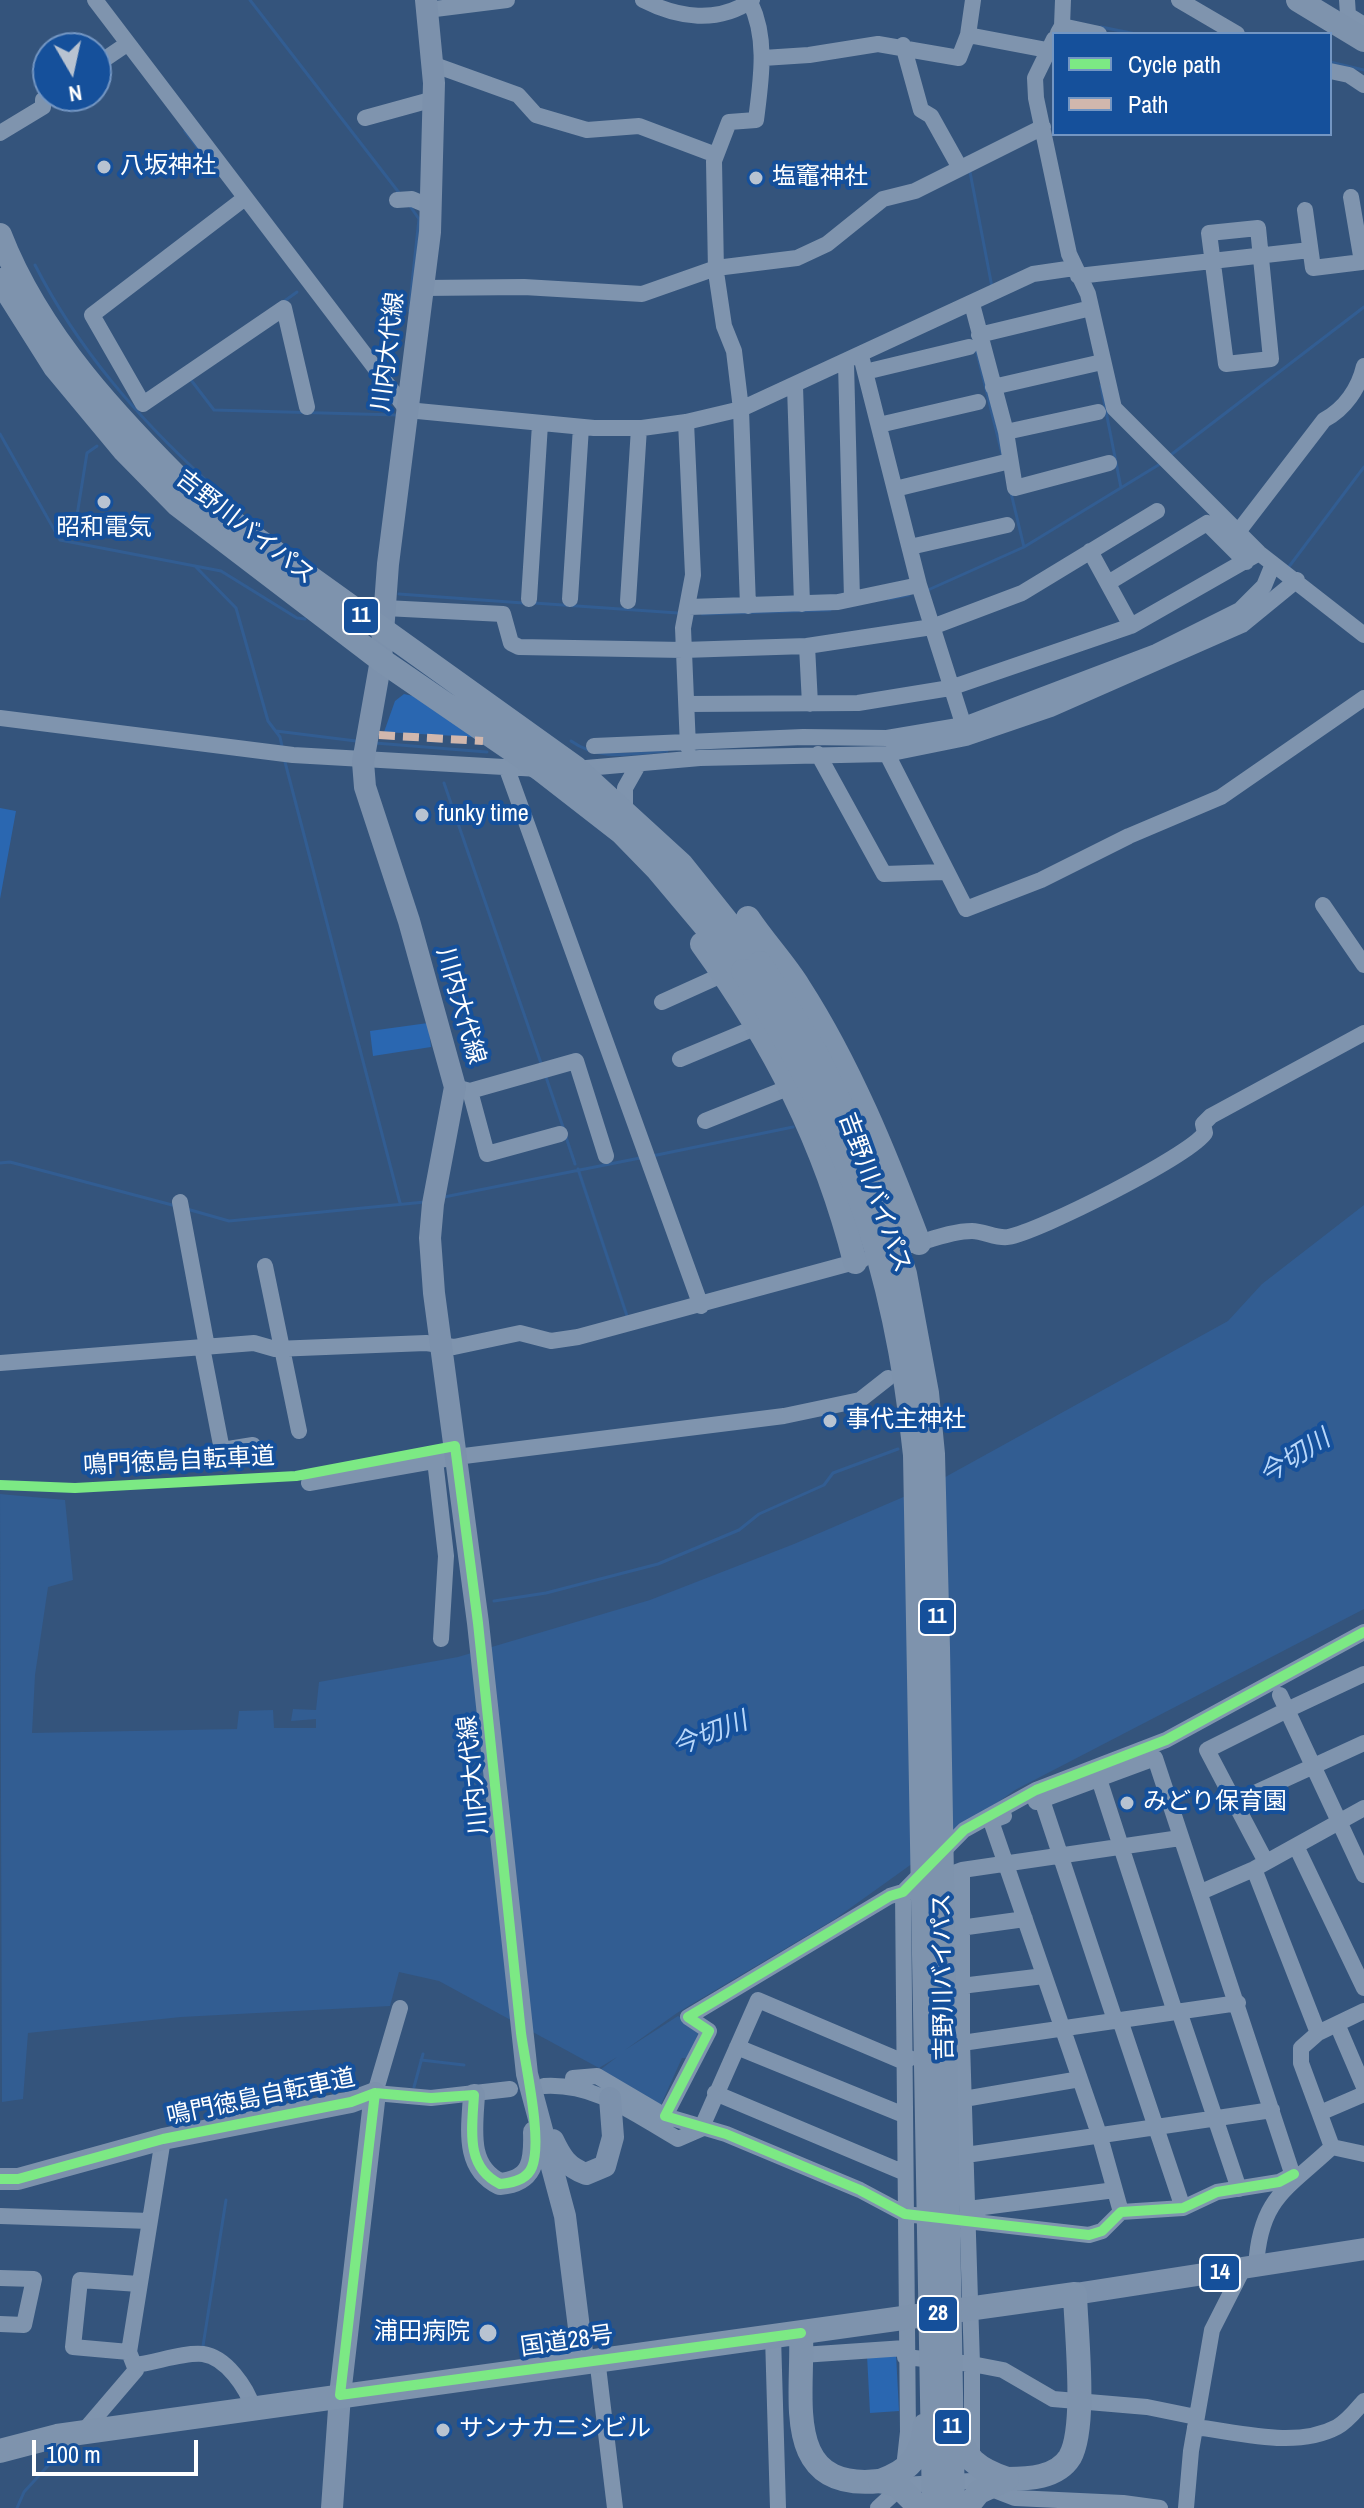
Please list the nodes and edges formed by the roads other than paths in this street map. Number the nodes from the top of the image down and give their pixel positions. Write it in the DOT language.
graph roads {
  1 [pos="95,0"];
  2 [pos="507,0"];
  3 [pos="643,0"];
  4 [pos="973,0"];
  5 [pos="1063,0"];
  6 [pos="1179,0"];
  7 [pos="1298,0"];
  8 [pos="1347,0"];
  9 [pos="751,1"];
  10 [pos="427,5"];
  11 [pos="1364,25"];
  12 [pos="1056,32"];
  13 [pos="1234,32"];
  14 [pos="968,35"];
  15 [pos="1052,37"];
  16 [pos="1364,40"];
  17 [pos="1052,43"];
  18 [pos="127,44"];
  19 [pos="903,45"];
  20 [pos="112,54"];
  21 [pos="763,58"];
  22 [pos="432,64"];
  23 [pos="1332,71"];
  24 [pos="1356,76"];
  25 [pos="1364,85"];
  26 [pos="434,99"];
  27 [pos="35,112"];
  28 [pos="365,118"];
  29 [pos="1043,127"];
  30 [pos="0,133"];
  31 [pos="716,155"];
  32 [pos="960,168"];
  33 [pos="1351,197"];
  34 [pos="245,198"];
  35 [pos="397,200"];
  36 [pos="431,207"];
  37 [pos="1305,210"];
  38 [pos="0,235"];
  39 [pos="1310,250"];
  40 [pos="1261,255"];
  41 [pos="1213,260"];
  42 [pos="716,268"];
  43 [pos="1076,272"];
  44 [pos="6,275"];
  45 [pos="423,288"];
  46 [pos="972,304"];
  47 [pos="1091,308"];
  48 [pos="974,341"];
  49 [pos="1102,362"];
  50 [pos="858,364"];
  51 [pos="1364,366"];
  52 [pos="795,386"];
  53 [pos="993,387"];
  54 [pos="978,402"];
  55 [pos="307,407"];
  56 [pos="741,409"];
  57 [pos="407,410"];
  58 [pos="1098,412"];
  59 [pos="686,422"];
  60 [pos="540,424"];
  61 [pos="879,425"];
  62 [pos="581,427"];
  63 [pos="639,428"];
  64 [pos="1006,432"];
  65 [pos="1010,461"];
  66 [pos="1109,463"];
  67 [pos="895,489"];
  68 [pos="1157,511"];
  69 [pos="1007,525"];
  70 [pos="1238,532"];
  71 [pos="910,547"];
  72 [pos="1090,551"];
  73 [pos="1253,558"];
  74 [pos="1286,572"];
  75 [pos="1108,583"];
  76 [pos="920,590"];
  77 [pos="529,599"];
  78 [pos="570,599"];
  79 [pos="852,599"];
  80 [pos="628,601"];
  81 [pos="802,604"];
  82 [pos="748,606"];
  83 [pos="688,611"];
  84 [pos="1246,614"];
  85 [pos="384,620"];
  86 [pos="1131,626"];
  87 [pos="932,627"];
  88 [pos="1364,635"];
  89 [pos="807,646"];
  90 [pos="683,650"];
  91 [pos="381,660"];
  92 [pos="950,688"];
  93 [pos="1364,698"];
  94 [pos="687,704"];
  95 [pos="810,704"];
  96 [pos="0,718"];
  97 [pos="966,731"];
  98 [pos="594,746"];
  99 [pos="366,748"];
  100 [pos="688,749"];
  101 [pos="818,754"];
  102 [pos="887,754"];
  103 [pos="638,765"];
  104 [pos="576,768"];
  105 [pos="507,769"];
  106 [pos="540,769"];
  107 [pos="625,811"];
  108 [pos="670,867"];
  109 [pos="944,872"];
  110 [pos="1323,905"];
  111 [pos="1364,965"];
  112 [pos="742,970"];
  113 [pos="662,1002"];
  114 [pos="759,1026"];
  115 [pos="1364,1033"];
  116 [pos="680,1059"];
  117 [pos="790,1087"];
  118 [pos="462,1089"];
  119 [pos="705,1121"];
  120 [pos="560,1134"];
  121 [pos="606,1156"];
  122 [pos="896,1184"];
  123 [pos="839,1204"];
  124 [pos="181,1208"];
  125 [pos="919,1243"];
  126 [pos="855,1262"];
  127 [pos="265,1266"];
  128 [pos="701,1306"];
  129 [pos="440,1345"];
  130 [pos="204,1347"];
  131 [pos="283,1349"];
  132 [pos="0,1363"];
  133 [pos="888,1378"];
  134 [pos="299,1431"];
  135 [pos="253,1445"];
  136 [pos="222,1450"];
  137 [pos="445,1459"];
  138 [pos="226,1469"];
  139 [pos="309,1483"];
  140 [pos="1364,1632"];
  141 [pos="441,1639"];
  142 [pos="1364,1674"];
  143 [pos="1283,1703"];
  144 [pos="1364,1743"];
  145 [pos="1314,1767"];
  146 [pos="1099,1779"];
  147 [pos="1042,1800"];
  148 [pos="1233,1803"];
  149 [pos="1364,1808"];
  150 [pos="1339,1821"];
  151 [pos="1180,1838"];
  152 [pos="1296,1846"];
  153 [pos="1121,1849"];
  154 [pos="1063,1857"];
  155 [pos="1007,1865"];
  156 [pos="1260,1866"];
  157 [pos="962,1870"];
  158 [pos="1364,1875"];
  159 [pos="903,1892"];
  160 [pos="1201,1892"];
  161 [pos="1025,1919"];
  162 [pos="960,1928"];
  163 [pos="1044,1976"];
  164 [pos="961,1986"];
  165 [pos="1364,1988"];
  166 [pos="1238,2003"];
  167 [pos="400,2008"];
  168 [pos="1364,2011"];
  169 [pos="1177,2012"];
  170 [pos="1118,2020"];
  171 [pos="1337,2024"];
  172 [pos="1061,2028"];
  173 [pos="1318,2033"];
  174 [pos="962,2043"];
  175 [pos="737,2047"];
  176 [pos="904,2062"];
  177 [pos="573,2078"];
  178 [pos="1080,2079"];
  179 [pos="1364,2087"];
  180 [pos="510,2089"];
  181 [pos="538,2092"];
  182 [pos="375,2093"];
  183 [pos="715,2093"];
  184 [pos="1364,2094"];
  185 [pos="474,2095"];
  186 [pos="610,2098"];
  187 [pos="964,2099"];
  188 [pos="1272,2110"];
  189 [pos="1320,2113"];
  190 [pos="904,2115"];
  191 [pos="665,2116"];
  192 [pos="1215,2119"];
  193 [pos="1157,2128"];
  194 [pos="701,2129"];
  195 [pos="1100,2137"];
  196 [pos="163,2139"];
  197 [pos="1332,2147"];
  198 [pos="1364,2154"];
  199 [pos="966,2155"];
  200 [pos="905,2173"];
  201 [pos="1294,2176"];
  202 [pos="0,2179"];
  203 [pos="1239,2189"];
  204 [pos="1115,2190"];
  205 [pos="1183,2208"];
  206 [pos="1121,2212"];
  207 [pos="905,2214"];
  208 [pos="0,2216"];
  209 [pos="968,2216"];
  210 [pos="150,2221"];
  211 [pos="1364,2249"];
  212 [pos="1249,2268"];
  213 [pos="0,2278"];
  214 [pos="139,2284"];
  215 [pos="1075,2294"];
  216 [pos="972,2311"];
  217 [pos="904,2317"];
  218 [pos="0,2324"];
  219 [pos="773,2336"];
  220 [pos="801,2344"];
  221 [pos="941,2346"];
  222 [pos="905,2352"];
  223 [pos="132,2358"];
  224 [pos="590,2359"];
  225 [pos="972,2364"];
  226 [pos="340,2395"];
  227 [pos="1079,2401"];
  228 [pos="1364,2401"];
  229 [pos="253,2408"];
  230 [pos="1196,2422"];
  231 [pos="83,2432"];
  232 [pos="2,2448"];
  233 [pos="972,2453"];
  234 [pos="905,2459"];
  235 [pos="1015,2479"];
  236 [pos="876,2482"];
  237 [pos="332,2508"];
  238 [pos="615,2508"];
  239 [pos="778,2508"];
  240 [pos="878,2508"];
  241 [pos="920,2508"];
  242 [pos="934,2508"];
  243 [pos="953,2508"];
  244 [pos="966,2508"];
  245 [pos="1160,2508"];
  246 [pos="1186,2508"];
  1 -- 18 [label="street"];
  2 -- 10 [label="street"];
  3 -- 9 [label="street"];
  4 -- 14 [label="street"];
  5 -- 12 [label="street"];
  6 -- 13 [label="street"];
  7 -- 16 [label="highway"];
  8 -- 11 [label="street"];
  9 -- 21 [label="street"];
  10 -- 22 [label="main road, 川内大代線"];
  14 -- 15 [label="street"];
  14 -- 19 [label="street"];
  17 -- 29 [label="street"];
  18 -- 20 [label="street"];
  18 -- 34 [label="street"];
  19 -- 21 [label="street"];
  19 -- 32 [label="street"];
  21 -- 31 [label="street"];
  22 -- 26 [label="main road, 川内大代線"];
  22 -- 31 [label="street"];
  23 -- 24 [label="street"];
  24 -- 25 [label="street"];
  26 -- 28 [label="street"];
  26 -- 36 [label="main road, 川内大代線"];
  27 -- 30 [label="street"];
  29 -- 32 [label="street"];
  29 -- 43 [label="street"];
  31 -- 42 [label="street"];
  32 -- 42 [label="street"];
  33 -- 39 [label="street"];
  34 -- 55 [label="street"];
  34 -- 57 [label="street"];
  35 -- 36 [label="street"];
  36 -- 45 [label="main road, 川内大代線"];
  37 -- 39 [label="street"];
  38 -- 44 [label="highway, 吉野川バイパス / 11"];
  39 -- 40 [label="street"];
  40 -- 41 [label="street"];
  40 -- 41 [label="street"];
  40 -- 41 [label="street"];
  41 -- 43 [label="street"];
  42 -- 45 [label="street"];
  42 -- 56 [label="street"];
  43 -- 46 [label="street"];
  43 -- 47 [label="street"];
  44 -- 85 [label="highway, 吉野川バイパス / 11"];
  44 -- 91 [label="highway, 吉野川バイパス / 11"];
  45 -- 57 [label="main road, 川内大代線"];
  46 -- 48 [label="street"];
  46 -- 50 [label="street"];
  47 -- 48 [label="street"];
  47 -- 49 [label="street"];
  48 -- 50 [label="street"];
  48 -- 53 [label="street"];
  49 -- 53 [label="street"];
  49 -- 70 [label="street"];
  50 -- 52 [label="street"];
  50 -- 61 [label="street"];
  50 -- 79 [label="street"];
  51 -- 70 [label="street"];
  52 -- 56 [label="street"];
  52 -- 81 [label="street"];
  53 -- 64 [label="street"];
  54 -- 61 [label="street"];
  56 -- 59 [label="street"];
  56 -- 82 [label="street"];
  57 -- 60 [label="street"];
  57 -- 85 [label="main road, 川内大代線"];
  58 -- 64 [label="street"];
  59 -- 63 [label="street"];
  59 -- 83 [label="street"];
  60 -- 62 [label="street"];
  60 -- 77 [label="street"];
  61 -- 67 [label="street"];
  62 -- 63 [label="street"];
  62 -- 78 [label="street"];
  63 -- 80 [label="street"];
  64 -- 65 [label="street"];
  65 -- 66 [label="street"];
  65 -- 67 [label="street"];
  67 -- 71 [label="street"];
  68 -- 72 [label="street"];
  69 -- 71 [label="street"];
  70 -- 73 [label="street"];
  71 -- 76 [label="street"];
  72 -- 75 [label="street"];
  72 -- 87 [label="street"];
  73 -- 74 [label="street"];
  73 -- 75 [label="street"];
  73 -- 86 [label="street"];
  74 -- 84 [label="street"];
  74 -- 84 [label="street"];
  74 -- 88 [label="street"];
  75 -- 86 [label="street"];
  76 -- 79 [label="street"];
  76 -- 87 [label="street"];
  79 -- 81 [label="street"];
  81 -- 82 [label="street"];
  82 -- 83 [label="street"];
  83 -- 90 [label="street"];
  84 -- 97 [label="street"];
  85 -- 90 [label="street"];
  85 -- 91 [label="main road, 川内大代線"];
  85 -- 104 [label="highway, 吉野川バイパス / 11"];
  86 -- 92 [label="street"];
  87 -- 89 [label="street"];
  87 -- 92 [label="street"];
  89 -- 90 [label="street"];
  89 -- 95 [label="street"];
  90 -- 94 [label="street"];
  91 -- 99 [label="main road, 川内大代線"];
  91 -- 106 [label="highway, 吉野川バイパス / 11"];
  92 -- 95 [label="street"];
  92 -- 97 [label="street"];
  93 -- 109 [label="street"];
  94 -- 95 [label="street"];
  94 -- 100 [label="street"];
  96 -- 99 [label="street"];
  97 -- 100 [label="street"];
  97 -- 102 [label="street"];
  98 -- 100 [label="street"];
  99 -- 105 [label="street"];
  99 -- 118 [label="main road, 川内大代線"];
  100 -- 101 [label="street"];
  100 -- 103 [label="street"];
  101 -- 102 [label="street"];
  101 -- 109 [label="street"];
  102 -- 109 [label="street"];
  103 -- 104 [label="street"];
  103 -- 107 [label="street"];
  104 -- 106 [label="street"];
  104 -- 107 [label="highway, 吉野川バイパス / 11"];
  105 -- 106 [label="street"];
  105 -- 128 [label="street"];
  106 -- 108 [label="highway, 吉野川バイパス / 11"];
  107 -- 108 [label="highway, 吉野川バイパス / 11"];
  108 -- 112 [label="highway, 吉野川バイパス / 11"];
  108 -- 112 [label="highway, 11"];
  108 -- 122 [label="highway, 11"];
  110 -- 111 [label="street"];
  112 -- 113 [label="street"];
  112 -- 114 [label="highway, 11"];
  112 -- 221 [label="highway, 吉野川バイパス / 11, bridge"];
  114 -- 116 [label="street"];
  114 -- 117 [label="highway, 11"];
  115 -- 125 [label="street"];
  117 -- 119 [label="street"];
  117 -- 123 [label="highway, 11"];
  118 -- 120 [label="street"];
  118 -- 121 [label="street"];
  118 -- 129 [label="main road, 川内大代線"];
  122 -- 123 [label="street"];
  122 -- 125 [label="highway, 11"];
  123 -- 126 [label="highway, 11"];
  124 -- 130 [label="street"];
  125 -- 126 [label="street"];
  126 -- 128 [label="street"];
  127 -- 131 [label="street"];
  128 -- 129 [label="street"];
  129 -- 131 [label="street"];
  129 -- 137 [label="main road, 川内大代線"];
  130 -- 131 [label="street"];
  130 -- 132 [label="street"];
  130 -- 136 [label="street"];
  131 -- 134 [label="street"];
  133 -- 137 [label="street"];
  135 -- 136 [label="street"];
  136 -- 138 [label="street"];
  137 -- 139 [label="street"];
  137 -- 141 [label="street"];
  137 -- 181 [label="main road, 川内大代線"];
  140 -- 159 [label="street"];
  142 -- 143 [label="street"];
  143 -- 145 [label="street"];
  143 -- 148 [label="street"];
  144 -- 145 [label="street"];
  145 -- 148 [label="street"];
  145 -- 150 [label="street"];
  146 -- 147 [label="street"];
  146 -- 151 [label="street"];
  146 -- 153 [label="street"];
  147 -- 154 [label="street"];
  147 -- 155 [label="street"];
  148 -- 156 [label="street"];
  149 -- 150 [label="street"];
  150 -- 152 [label="street"];
  150 -- 158 [label="street"];
  151 -- 153 [label="street"];
  151 -- 160 [label="street"];
  152 -- 156 [label="street"];
  152 -- 165 [label="street"];
  153 -- 154 [label="street"];
  153 -- 169 [label="street"];
  154 -- 155 [label="street"];
  154 -- 170 [label="street"];
  155 -- 157 [label="street"];
  155 -- 161 [label="street"];
  156 -- 160 [label="street"];
  156 -- 173 [label="street"];
  157 -- 159 [label="street"];
  157 -- 162 [label="street"];
  159 -- 176 [label="street"];
  159 -- 191 [label="street"];
  160 -- 166 [label="street"];
  161 -- 162 [label="street"];
  161 -- 163 [label="street"];
  162 -- 164 [label="street"];
  163 -- 164 [label="street"];
  163 -- 172 [label="street"];
  164 -- 174 [label="street"];
  166 -- 169 [label="street"];
  166 -- 188 [label="street"];
  167 -- 182 [label="street"];
  168 -- 171 [label="street"];
  169 -- 170 [label="street"];
  169 -- 192 [label="street"];
  170 -- 172 [label="street"];
  170 -- 193 [label="street"];
  171 -- 173 [label="street"];
  171 -- 179 [label="street"];
  172 -- 174 [label="street"];
  172 -- 178 [label="street"];
  173 -- 189 [label="street"];
  174 -- 176 [label="street"];
  174 -- 187 [label="street"];
  175 -- 176 [label="street"];
  175 -- 183 [label="street"];
  175 -- 190 [label="street"];
  176 -- 190 [label="street"];
  177 -- 191 [label="street"];
  178 -- 187 [label="street"];
  178 -- 195 [label="street"];
  180 -- 185 [label="street"];
  181 -- 185 [label="main road"];
  181 -- 186 [label="street"];
  181 -- 186 [label="main road"];
  181 -- 224 [label="main road, 川内大代線"];
  182 -- 185 [label="street"];
  182 -- 196 [label="main road, 鳴門徳島自転車道"];
  182 -- 226 [label="main road, 鳴門徳島自転車道"];
  183 -- 194 [label="street"];
  183 -- 200 [label="street"];
  184 -- 189 [label="street"];
  186 -- 194 [label="street"];
  187 -- 199 [label="street"];
  188 -- 192 [label="street"];
  188 -- 201 [label="street"];
  189 -- 197 [label="street"];
  190 -- 200 [label="street"];
  191 -- 194 [label="street"];
  192 -- 193 [label="street"];
  192 -- 203 [label="street"];
  193 -- 195 [label="street"];
  193 -- 205 [label="street"];
  194 -- 207 [label="street"];
  195 -- 199 [label="street"];
  195 -- 204 [label="street"];
  196 -- 202 [label="main road, 鳴門徳島自転車道"];
  196 -- 210 [label="street"];
  197 -- 198 [label="street"];
  197 -- 201 [label="street"];
  199 -- 209 [label="street"];
  200 -- 207 [label="street"];
  201 -- 203 [label="street"];
  201 -- 212 [label="street"];
  203 -- 205 [label="street"];
  204 -- 206 [label="street"];
  204 -- 209 [label="street"];
  205 -- 206 [label="street"];
  206 -- 209 [label="street"];
  207 -- 209 [label="street"];
  207 -- 217 [label="street"];
  208 -- 210 [label="street"];
  209 -- 216 [label="street"];
  210 -- 214 [label="street"];
  211 -- 212 [label="main road, 14"];
  212 -- 215 [label="main road, 14"];
  212 -- 230 [label="street"];
  213 -- 218 [label="street"];
  214 -- 223 [label="street"];
  214 -- 223 [label="street"];
  215 -- 216 [label="highway, 国道28号 / 28"];
  215 -- 227 [label="highway"];
  216 -- 217 [label="highway, 国道28号 / 28"];
  216 -- 225 [label="street"];
  217 -- 220 [label="highway, 国道28号 / 28"];
  217 -- 222 [label="street"];
  219 -- 220 [label="highway, 国道28号 / 28"];
  219 -- 224 [label="highway, 国道28号 / 28"];
  219 -- 239 [label="street"];
  220 -- 222 [label="street"];
  220 -- 236 [label="highway"];
  221 -- 235 [label="highway, bridge"];
  221 -- 236 [label="highway, bridge"];
  221 -- 242 [label="highway, 吉野川バイパス / 11, bridge"];
  221 -- 243 [label="highway, 吉野川バイパス / 11, bridge"];
  222 -- 225 [label="street"];
  222 -- 234 [label="street"];
  223 -- 229 [label="street"];
  223 -- 231 [label="street"];
  224 -- 226 [label="highway, 国道28号 / 28"];
  224 -- 238 [label="street"];
  225 -- 227 [label="street"];
  225 -- 233 [label="street"];
  226 -- 229 [label="highway, 国道28号 / 28"];
  226 -- 237 [label="main road"];
  227 -- 230 [label="street"];
  227 -- 235 [label="highway"];
  228 -- 230 [label="street"];
  229 -- 231 [label="highway, 国道28号 / 28"];
  230 -- 246 [label="street"];
  231 -- 232 [label="highway, 国道28号 / 28"];
  235 -- 244 [label="highway, bridge"];
  236 -- 241 [label="highway, bridge"];
  240 -- 245 [label="street"];
}
